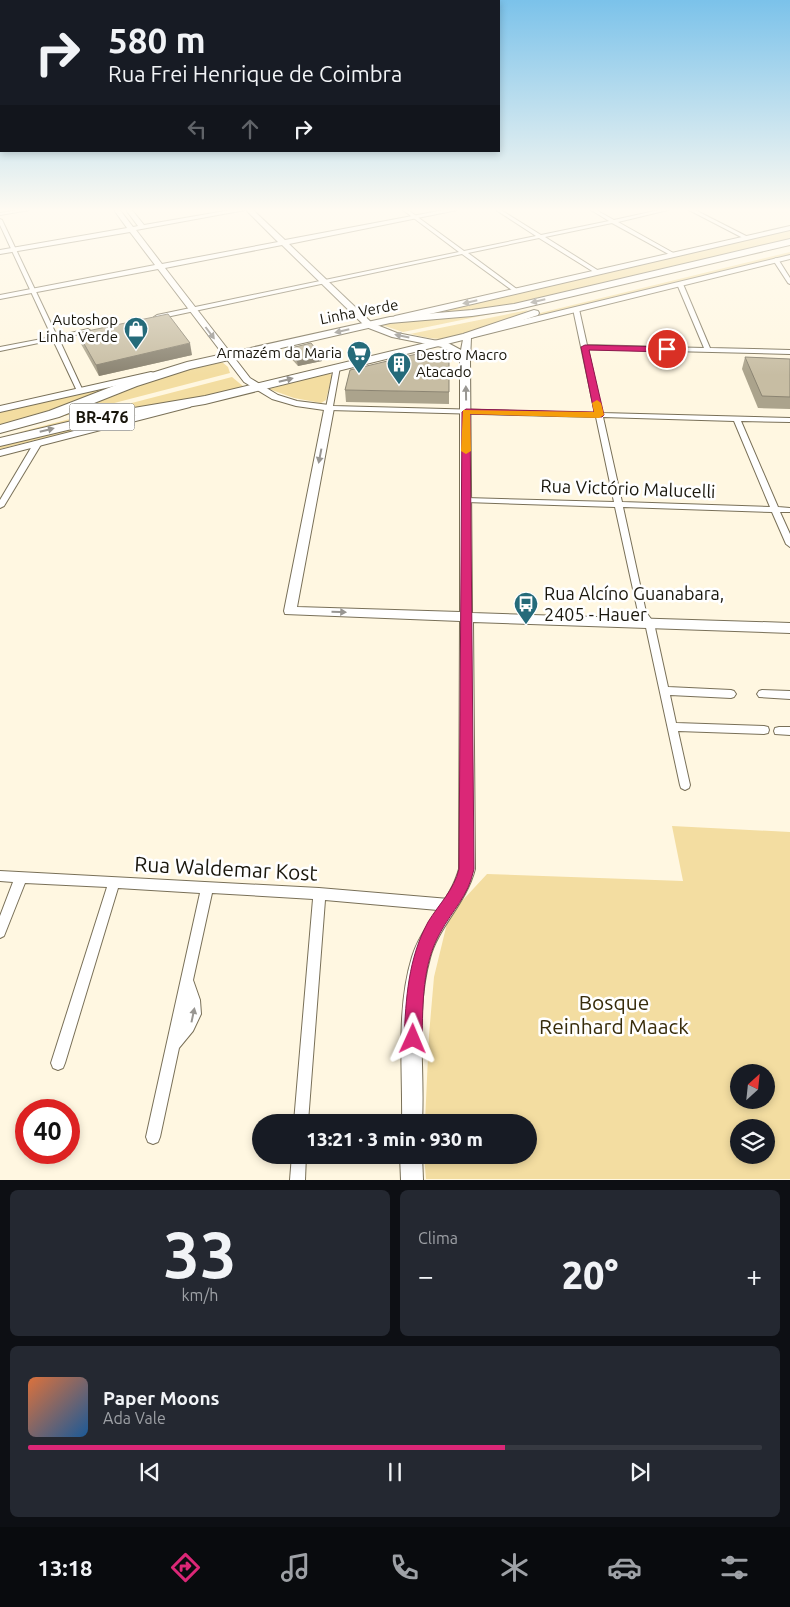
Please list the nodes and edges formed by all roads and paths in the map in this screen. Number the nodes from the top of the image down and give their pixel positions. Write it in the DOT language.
graph roads {
  1 [pos="21,265"];
  2 [pos="164,265"];
  3 [pos="306,265"];
  4 [pos="402,265"];
  5 [pos="481,265"];
  6 [pos="586,265"];
  7 [pos="628,265"];
  8 [pos="692,265"];
  9 [pos="728,265"];
  10 [pos="756,265"];
  11 [pos="779,265"];
  12 [pos="159,266"];
  13 [pos="597,272"];
  14 [pos="324,282"];
  15 [pos="790,282"];
  16 [pos="680,284"];
  17 [pos="33,290"];
  18 [pos="516,291"];
  19 [pos="0,297"];
  20 [pos="192,309"];
  21 [pos="576,309"];
  22 [pos="145,319"];
  23 [pos="390,320"];
  24 [pos="369,325"];
  25 [pos="100,328"];
  26 [pos="467,336"];
  27 [pos="55,338"];
  28 [pos="436,342"];
  29 [pos="585,347"];
  30 [pos="0,349"];
  31 [pos="708,350"];
  32 [pos="790,352"];
  33 [pos="228,357"];
  34 [pos="465,360"];
  35 [pos="187,366"];
  36 [pos="337,367"];
  37 [pos="256,388"];
  38 [pos="80,391"];
  39 [pos="205,400"];
  40 [pos="329,408"];
  41 [pos="0,409"];
  42 [pos="466,412"];
  43 [pos="599,415"];
  44 [pos="737,419"];
  45 [pos="790,420"];
  46 [pos="0,430"];
  47 [pos="0,442"];
  48 [pos="38,443"];
  49 [pos="0,453"];
  50 [pos="466,500"];
  51 [pos="618,505"];
  52 [pos="0,506"];
  53 [pos="776,509"];
  54 [pos="790,510"];
  55 [pos="790,544"];
  56 [pos="466,617"];
  57 [pos="649,623"];
  58 [pos="790,628"];
  59 [pos="664,691"];
  60 [pos="731,694"];
  61 [pos="762,694"];
  62 [pos="790,695"];
  63 [pos="672,727"];
  64 [pos="764,730"];
  65 [pos="684,785"];
  66 [pos="0,876"];
  67 [pos="21,877"];
  68 [pos="114,883"];
  69 [pos="207,888"];
  70 [pos="318,894"];
  71 [pos="449,905"];
  72 [pos="0,932"];
  73 [pos="58,1063"];
  74 [pos="302,1114"];
  75 [pos="412,1114"];
  76 [pos="153,1137"];
  77 [pos="298,1164"];
  78 [pos="411,1164"];
  79 [pos="297,1180"];
  80 [pos="412,1180"];
  1 -- 17 [label="street"];
  2 -- 12 [label="main road"];
  3 -- 14 [label="main road"];
  4 -- 14 [label="street"];
  5 -- 18 [label="street"];
  6 -- 13 [label="street"];
  7 -- 13 [label="main road"];
  8 -- 23 [label="highway, Linha Verde / BR-476, one-way"];
  9 -- 26 [label="highway, BR-476"];
  10 -- 16 [label="main road"];
  11 -- 15 [label="street"];
  12 -- 17 [label="main road"];
  12 -- 20 [label="main road"];
  13 -- 18 [label="main road"];
  14 -- 20 [label="street"];
  14 -- 24 [label="main road"];
  16 -- 21 [label="main road"];
  16 -- 31 [label="street"];
  17 -- 19 [label="main road"];
  17 -- 27 [label="street"];
  18 -- 23 [label="main road, one-way"];
  20 -- 22 [label="street"];
  20 -- 33 [label="main road, one-way"];
  21 -- 26 [label="main road"];
  21 -- 29 [label="street"];
  23 -- 24 [label="highway, Linha Verde / BR-476"];
  28 -- 24 [label="main road, one-way"];
  24 -- 33 [label="highway, Linha Verde / BR-476, one-way"];
  25 -- 27 [label="street"];
  26 -- 28 [label="highway, BR-476"];
  26 -- 34 [label="main road"];
  27 -- 30 [label="street"];
  27 -- 38 [label="street"];
  28 -- 34 [label="main road"];
  28 -- 36 [label="highway, BR-476"];
  29 -- 31 [label="street"];
  29 -- 43 [label="street"];
  31 -- 32 [label="street"];
  33 -- 35 [label="highway, Linha Verde / BR-476"];
  33 -- 37 [label="main road"];
  42 -- 34 [label="main road, one-way"];
  35 -- 38 [label="main road"];
  35 -- 46 [label="highway, Linha Verde / BR-476"];
  37 -- 36 [label="highway, BR-476, one-way"];
  36 -- 40 [label="street"];
  37 -- 39 [label="highway, BR-476"];
  37 -- 40 [label="main road"];
  38 -- 41 [label="main road"];
  47 -- 39 [label="highway, BR-476, one-way"];
  39 -- 48 [label="main road"];
  40 -- 42 [label="street"];
  40 -- 56 [label="main road, one-way"];
  42 -- 43 [label="street"];
  42 -- 50 [label="main road"];
  43 -- 44 [label="street"];
  43 -- 51 [label="street"];
  44 -- 45 [label="street"];
  44 -- 53 [label="street"];
  48 -- 49 [label="main road"];
  48 -- 52 [label="street"];
  50 -- 51 [label="street, Rua Victório Malucelli"];
  50 -- 56 [label="main road"];
  51 -- 53 [label="street, Rua Victório Malucelli"];
  51 -- 57 [label="street"];
  53 -- 54 [label="street, Rua Victório Malucelli"];
  53 -- 55 [label="street"];
  56 -- 57 [label="main road"];
  56 -- 71 [label="main road"];
  57 -- 58 [label="main road"];
  57 -- 59 [label="street"];
  59 -- 60 [label="street"];
  59 -- 63 [label="street"];
  61 -- 62 [label="street"];
  63 -- 64 [label="street"];
  63 -- 65 [label="street"];
  66 -- 67 [label="street, Rua Waldemar Kost"];
  67 -- 68 [label="street, Rua Waldemar Kost"];
  67 -- 72 [label="street"];
  68 -- 69 [label="street, Rua Waldemar Kost"];
  68 -- 73 [label="street"];
  69 -- 70 [label="street, Rua Waldemar Kost"];
  69 -- 76 [label="street"];
  70 -- 71 [label="street, Rua Waldemar Kost"];
  70 -- 74 [label="street"];
  71 -- 75 [label="main road"];
  77 -- 79 [label="street"];
  78 -- 80 [label="main road"];
}
